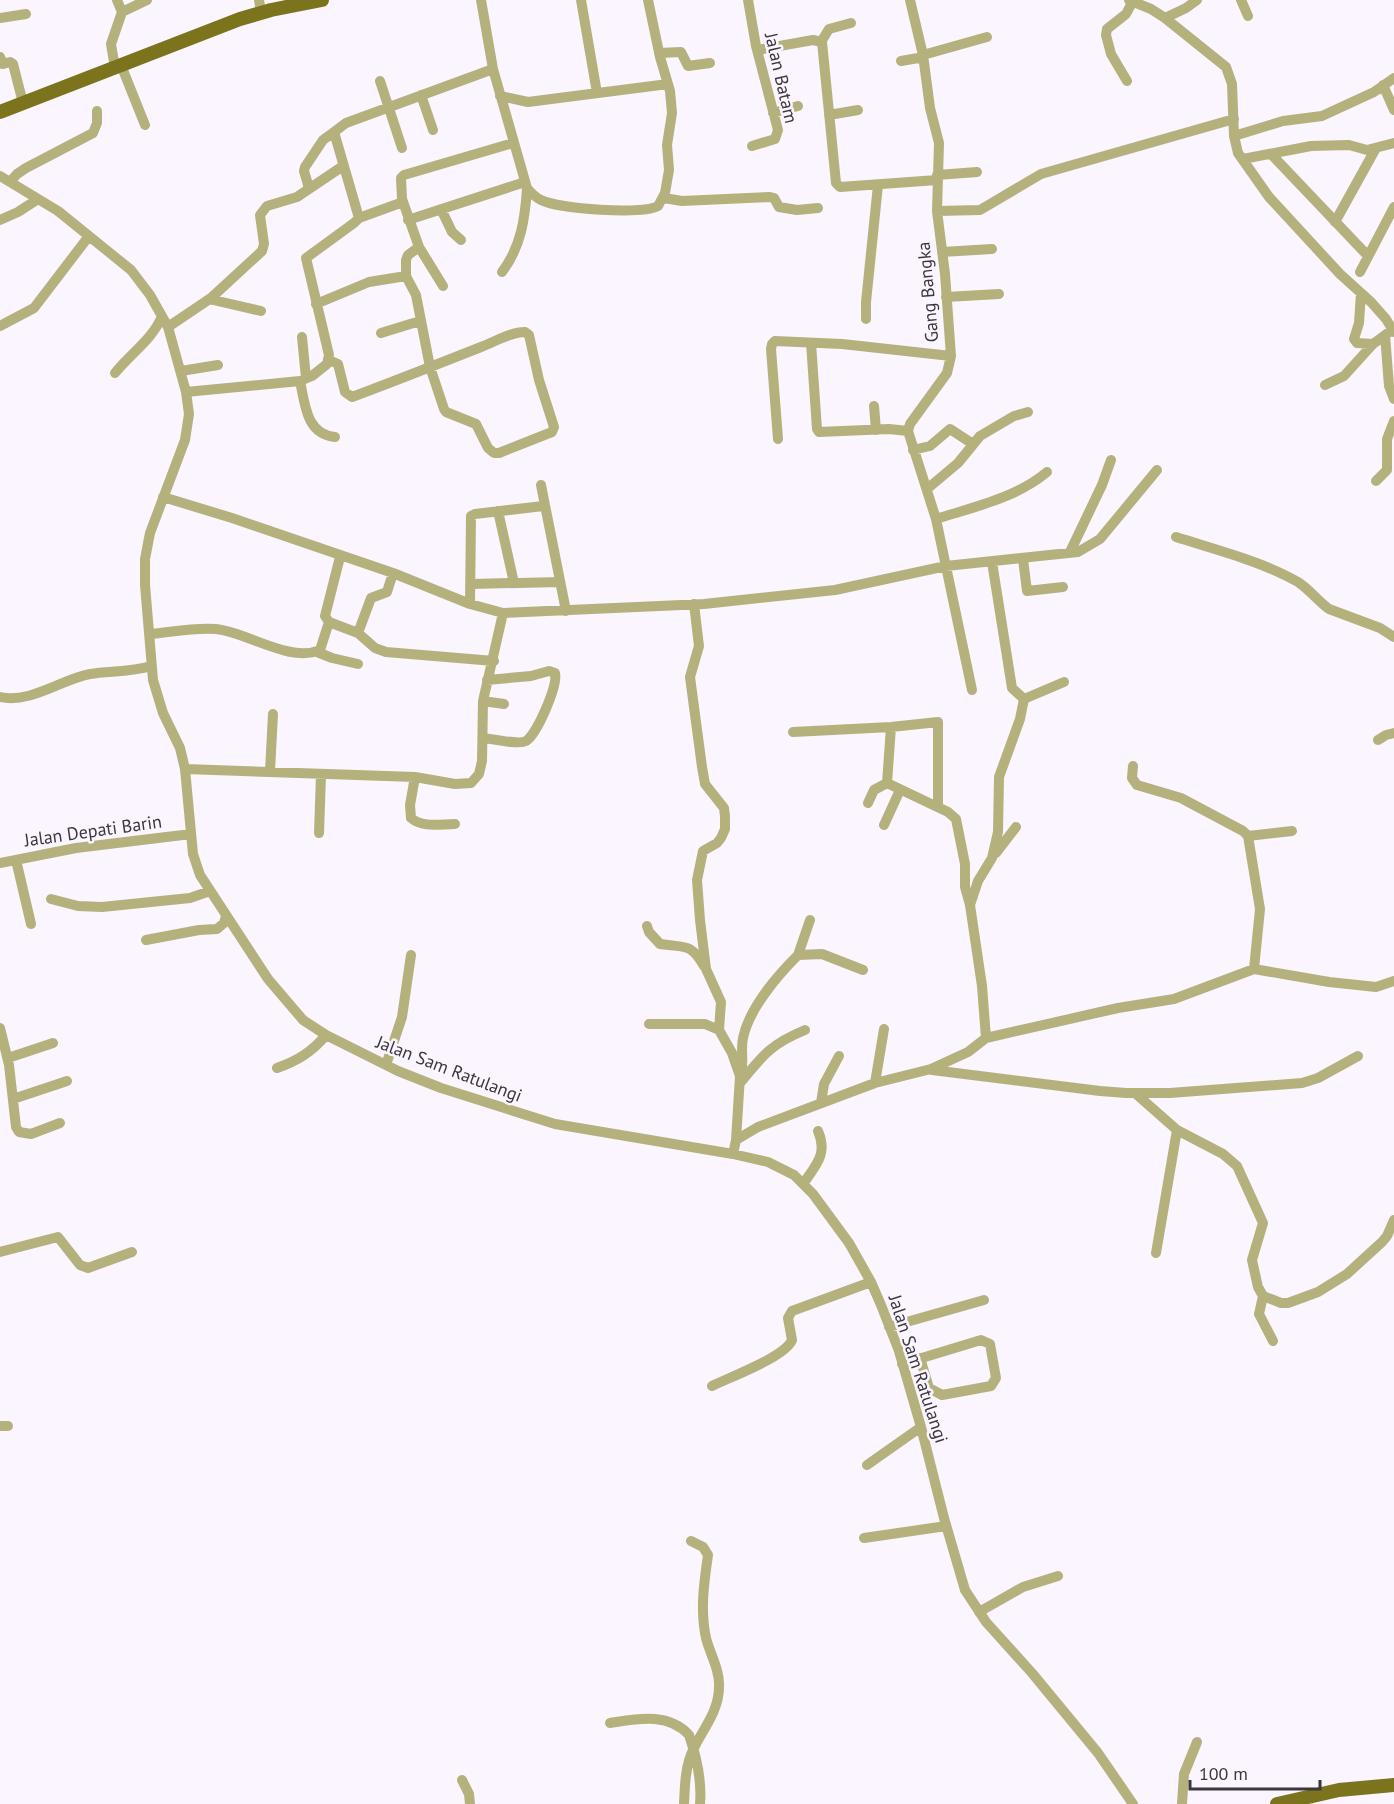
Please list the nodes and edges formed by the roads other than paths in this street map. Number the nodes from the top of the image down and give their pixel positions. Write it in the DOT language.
graph roads {
  1 [pos="117,0"];
  2 [pos="147,0"];
  3 [pos="322,0"];
  4 [pos="481,0"];
  5 [pos="581,0"];
  6 [pos="648,0"];
  7 [pos="748,0"];
  8 [pos="910,0"];
  9 [pos="1197,0"];
  10 [pos="1241,0"];
  11 [pos="1131,1"];
  12 [pos="260,6"];
  13 [pos="122,12"];
  14 [pos="26,14"];
  15 [pos="1248,16"];
  16 [pos="0,18"];
  17 [pos="1165,18"];
  18 [pos="851,23"];
  19 [pos="987,37"];
  20 [pos="821,42"];
  21 [pos="757,50"];
  22 [pos="659,53"];
  23 [pos="923,56"];
  24 [pos="0,57"];
  25 [pos="901,61"];
  26 [pos="710,63"];
  27 [pos="118,67"];
  28 [pos="493,69"];
  29 [pos="1394,78"];
  30 [pos="380,81"];
  31 [pos="1127,81"];
  32 [pos="668,84"];
  33 [pos="1383,86"];
  34 [pos="597,93"];
  35 [pos="421,95"];
  36 [pos="500,96"];
  37 [pos="23,104"];
  38 [pos="798,106"];
  39 [pos="389,107"];
  40 [pos="858,110"];
  41 [pos="1394,110"];
  42 [pos="97,111"];
  43 [pos="0,112"];
  44 [pos="773,113"];
  45 [pos="829,115"];
  46 [pos="1234,119"];
  47 [pos="145,125"];
  48 [pos="433,130"];
  49 [pos="334,132"];
  50 [pos="1234,136"];
  51 [pos="513,143"];
  52 [pos="1394,143"];
  53 [pos="752,146"];
  54 [pos="402,148"];
  55 [pos="1376,148"];
  56 [pos="1271,154"];
  57 [pos="1243,159"];
  58 [pos="343,166"];
  59 [pos="977,172"];
  60 [pos="0,176"];
  61 [pos="937,177"];
  62 [pos="10,182"];
  63 [pos="526,185"];
  64 [pos="878,185"];
  65 [pos="309,188"];
  66 [pos="664,198"];
  67 [pos="38,199"];
  68 [pos="402,202"];
  69 [pos="1394,207"];
  70 [pos="819,208"];
  71 [pos="441,209"];
  72 [pos="937,211"];
  73 [pos="359,218"];
  74 [pos="0,220"];
  75 [pos="408,220"];
  76 [pos="1335,222"];
  77 [pos="89,236"];
  78 [pos="461,240"];
  79 [pos="419,247"];
  80 [pos="992,249"];
  81 [pos="942,252"];
  82 [pos="1368,256"];
  83 [pos="502,272"];
  84 [pos="1360,272"];
  85 [pos="406,276"];
  86 [pos="443,286"];
  87 [pos="1361,293"];
  88 [pos="999,294"];
  89 [pos="946,297"];
  90 [pos="209,299"];
  91 [pos="316,304"];
  92 [pos="261,311"];
  93 [pos="162,316"];
  94 [pos="866,319"];
  95 [pos="420,321"];
  96 [pos="0,326"];
  97 [pos="168,327"];
  98 [pos="1392,332"];
  99 [pos="381,333"];
  100 [pos="302,337"];
  101 [pos="811,343"];
  102 [pos="1373,344"];
  103 [pos="951,357"];
  104 [pos="329,360"];
  105 [pos="218,366"];
  106 [pos="430,367"];
  107 [pos="181,371"];
  108 [pos="116,373"];
  109 [pos="303,380"];
  110 [pos="1325,385"];
  111 [pos="186,392"];
  112 [pos="1394,399"];
  113 [pos="874,406"];
  114 [pos="1028,412"];
  115 [pos="1394,421"];
  116 [pos="876,430"];
  117 [pos="908,431"];
  118 [pos="335,437"];
  119 [pos="778,439"];
  120 [pos="973,444"];
  121 [pos="913,450"];
  122 [pos="1111,460"];
  123 [pos="1157,470"];
  124 [pos="1047,472"];
  125 [pos="1376,481"];
  126 [pos="541,485"];
  127 [pos="927,489"];
  128 [pos="163,497"];
  129 [pos="543,506"];
  130 [pos="498,511"];
  131 [pos="936,519"];
  132 [pos="1176,537"];
  133 [pos="1070,552"];
  134 [pos="340,557"];
  135 [pos="1023,559"];
  136 [pos="992,562"];
  137 [pos="946,566"];
  138 [pos="393,573"];
  139 [pos="560,582"];
  140 [pos="514,583"];
  141 [pos="471,584"];
  142 [pos="1063,587"];
  143 [pos="470,604"];
  144 [pos="694,604"];
  145 [pos="566,611"];
  146 [pos="503,612"];
  147 [pos="329,622"];
  148 [pos="358,633"];
  149 [pos="150,634"];
  150 [pos="1394,637"];
  151 [pos="317,652"];
  152 [pos="494,661"];
  153 [pos="358,664"];
  154 [pos="151,666"];
  155 [pos="488,680"];
  156 [pos="1064,681"];
  157 [pos="972,690"];
  158 [pos="0,697"];
  159 [pos="1024,699"];
  160 [pos="483,700"];
  161 [pos="504,704"];
  162 [pos="273,714"];
  163 [pos="891,727"];
  164 [pos="794,732"];
  165 [pos="1394,734"];
  166 [pos="484,738"];
  167 [pos="1378,740"];
  168 [pos="1132,766"];
  169 [pos="185,769"];
  170 [pos="270,771"];
  171 [pos="321,775"];
  172 [pos="415,777"];
  173 [pos="887,783"];
  174 [pos="900,790"];
  175 [pos="868,803"];
  176 [pos="938,807"];
  177 [pos="455,824"];
  178 [pos="884,825"];
  179 [pos="1016,826"];
  180 [pos="1292,831"];
  181 [pos="319,833"];
  182 [pos="191,834"];
  183 [pos="1248,836"];
  184 [pos="992,858"];
  185 [pos="16,860"];
  186 [pos="0,863"];
  187 [pos="210,891"];
  188 [pos="51,899"];
  189 [pos="970,905"];
  190 [pos="226,916"];
  191 [pos="810,920"];
  192 [pos="31,924"];
  193 [pos="647,926"];
  194 [pos="146,940"];
  195 [pos="798,955"];
  196 [pos="411,956"];
  197 [pos="706,969"];
  198 [pos="1254,969"];
  199 [pos="863,970"];
  200 [pos="1394,981"];
  201 [pos="650,1024"];
  202 [pos="0,1028"];
  203 [pos="884,1029"];
  204 [pos="720,1030"];
  205 [pos="805,1030"];
  206 [pos="326,1035"];
  207 [pos="986,1038"];
  208 [pos="53,1043"];
  209 [pos="839,1056"];
  210 [pos="1358,1056"];
  211 [pos="8,1058"];
  212 [pos="386,1065"];
  213 [pos="277,1068"];
  214 [pos="931,1070"];
  215 [pos="739,1081"];
  216 [pos="67,1082"];
  217 [pos="875,1083"];
  218 [pos="1135,1093"];
  219 [pos="13,1099"];
  220 [pos="821,1103"];
  221 [pos="60,1123"];
  222 [pos="1177,1130"];
  223 [pos="818,1131"];
  224 [pos="736,1140"];
  225 [pos="733,1154"];
  226 [pos="803,1184"];
  227 [pos="1394,1220"];
  228 [pos="0,1252"];
  229 [pos="132,1252"];
  230 [pos="1156,1253"];
  231 [pos="871,1282"];
  232 [pos="1263,1296"];
  233 [pos="984,1300"];
  234 [pos="890,1327"];
  235 [pos="1272,1341"];
  236 [pos="920,1358"];
  237 [pos="902,1364"];
  238 [pos="712,1386"];
  239 [pos="921,1427"];
  240 [pos="867,1465"];
  241 [pos="946,1526"];
  242 [pos="864,1538"];
  243 [pos="691,1540"];
  244 [pos="1058,1576"];
  245 [pos="979,1612"];
  246 [pos="610,1723"];
  247 [pos="1197,1742"];
  248 [pos="693,1749"];
  249 [pos="462,1780"];
  250 [pos="1394,1785"];
  251 [pos="470,1804"];
  252 [pos="684,1804"];
  253 [pos="699,1804"];
  254 [pos="1134,1804"];
  255 [pos="1182,1804"];
  256 [pos="1277,1804"];
  1 -- 13 [label="street"];
  2 -- 13 [label="street"];
  3 -- 12 [label="main road"];
  4 -- 28 [label="street"];
  5 -- 34 [label="street"];
  6 -- 22 [label="street"];
  7 -- 21 [label="street, Jalan Batam"];
  8 -- 23 [label="street, Gang Bangka"];
  9 -- 17 [label="street"];
  10 -- 15 [label="street"];
  11 -- 17 [label="street"];
  11 -- 31 [label="street"];
  12 -- 27 [label="main road"];
  13 -- 27 [label="street"];
  14 -- 16 [label="street"];
  17 -- 46 [label="street"];
  18 -- 20 [label="street"];
  19 -- 23 [label="street"];
  20 -- 21 [label="street"];
  20 -- 45 [label="street"];
  21 -- 44 [label="street, Jalan Batam"];
  22 -- 26 [label="street"];
  22 -- 32 [label="street"];
  23 -- 25 [label="street"];
  23 -- 61 [label="street, Gang Bangka"];
  24 -- 37 [label="street"];
  27 -- 37 [label="main road"];
  27 -- 47 [label="street"];
  28 -- 35 [label="street"];
  28 -- 36 [label="street"];
  29 -- 33 [label="street"];
  30 -- 39 [label="street"];
  32 -- 34 [label="street"];
  32 -- 66 [label="street"];
  33 -- 41 [label="street"];
  33 -- 50 [label="street"];
  34 -- 36 [label="street"];
  35 -- 39 [label="street"];
  35 -- 48 [label="street"];
  36 -- 51 [label="street"];
  37 -- 43 [label="main road"];
  38 -- 44 [label="street"];
  39 -- 49 [label="street"];
  39 -- 54 [label="street"];
  40 -- 45 [label="street"];
  42 -- 62 [label="street"];
  44 -- 53 [label="street, Jalan Batam"];
  45 -- 64 [label="street"];
  46 -- 50 [label="street"];
  46 -- 72 [label="street"];
  49 -- 58 [label="street"];
  49 -- 65 [label="street"];
  50 -- 57 [label="street"];
  51 -- 63 [label="street"];
  51 -- 68 [label="street"];
  52 -- 55 [label="street"];
  55 -- 56 [label="street"];
  55 -- 76 [label="street"];
  56 -- 57 [label="street"];
  56 -- 76 [label="street"];
  57 -- 87 [label="street"];
  58 -- 65 [label="street"];
  58 -- 73 [label="street"];
  59 -- 61 [label="street"];
  60 -- 62 [label="street, Jalan Sam Ratulangi"];
  61 -- 64 [label="street"];
  61 -- 72 [label="street, Gang Bangka"];
  62 -- 67 [label="street, Jalan Sam Ratulangi"];
  63 -- 66 [label="street"];
  63 -- 71 [label="street"];
  63 -- 83 [label="street"];
  64 -- 94 [label="street"];
  65 -- 90 [label="street"];
  66 -- 70 [label="street"];
  67 -- 74 [label="street"];
  67 -- 77 [label="street, Jalan Sam Ratulangi"];
  68 -- 73 [label="street"];
  68 -- 75 [label="street"];
  69 -- 82 [label="street"];
  71 -- 75 [label="street"];
  71 -- 78 [label="street"];
  72 -- 81 [label="street, Gang Bangka"];
  73 -- 91 [label="street"];
  75 -- 79 [label="street"];
  76 -- 82 [label="street"];
  77 -- 93 [label="street, Jalan Sam Ratulangi"];
  77 -- 96 [label="street"];
  79 -- 85 [label="street"];
  79 -- 86 [label="street"];
  80 -- 81 [label="street"];
  81 -- 89 [label="street, Gang Bangka"];
  82 -- 84 [label="street"];
  85 -- 91 [label="street"];
  85 -- 95 [label="street"];
  87 -- 98 [label="street"];
  87 -- 102 [label="street"];
  88 -- 89 [label="street"];
  89 -- 103 [label="street, Gang Bangka"];
  90 -- 92 [label="street"];
  90 -- 97 [label="street"];
  91 -- 104 [label="street"];
  93 -- 97 [label="street, Jalan Sam Ratulangi"];
  93 -- 108 [label="street"];
  95 -- 99 [label="street"];
  95 -- 106 [label="street"];
  97 -- 107 [label="street, Jalan Sam Ratulangi"];
  98 -- 102 [label="street"];
  98 -- 112 [label="street"];
  100 -- 109 [label="street"];
  101 -- 103 [label="street"];
  101 -- 116 [label="street"];
  101 -- 119 [label="street"];
  102 -- 110 [label="street"];
  103 -- 117 [label="street, Gang Bangka"];
  104 -- 106 [label="street"];
  104 -- 109 [label="street"];
  105 -- 107 [label="street"];
  106 -- 106 [label="street"];
  107 -- 111 [label="street, Jalan Sam Ratulangi"];
  109 -- 111 [label="street"];
  109 -- 118 [label="street"];
  111 -- 128 [label="street, Jalan Sam Ratulangi"];
  113 -- 116 [label="street"];
  114 -- 120 [label="street"];
  115 -- 125 [label="street"];
  116 -- 117 [label="street"];
  117 -- 121 [label="street"];
  120 -- 121 [label="street"];
  120 -- 127 [label="street"];
  121 -- 127 [label="street"];
  122 -- 133 [label="street"];
  123 -- 133 [label="street"];
  124 -- 131 [label="street"];
  126 -- 129 [label="street"];
  127 -- 131 [label="street"];
  128 -- 134 [label="street"];
  128 -- 149 [label="street, Jalan Sam Ratulangi"];
  129 -- 130 [label="street"];
  129 -- 139 [label="street"];
  130 -- 140 [label="street"];
  130 -- 141 [label="street"];
  131 -- 137 [label="street"];
  132 -- 150 [label="street"];
  133 -- 135 [label="street"];
  134 -- 138 [label="street"];
  134 -- 147 [label="street"];
  135 -- 136 [label="street"];
  135 -- 142 [label="street"];
  136 -- 137 [label="street"];
  136 -- 159 [label="street"];
  137 -- 144 [label="street"];
  137 -- 157 [label="street"];
  138 -- 143 [label="street"];
  138 -- 148 [label="street"];
  139 -- 140 [label="street"];
  139 -- 145 [label="street"];
  140 -- 141 [label="street"];
  141 -- 143 [label="street"];
  143 -- 146 [label="street"];
  144 -- 145 [label="street"];
  144 -- 197 [label="street"];
  145 -- 146 [label="street"];
  146 -- 152 [label="street"];
  147 -- 148 [label="street"];
  147 -- 151 [label="street"];
  148 -- 152 [label="street"];
  149 -- 151 [label="street"];
  149 -- 154 [label="street, Jalan Sam Ratulangi"];
  151 -- 153 [label="street"];
  152 -- 155 [label="street"];
  154 -- 158 [label="street"];
  154 -- 169 [label="street, Jalan Sam Ratulangi"];
  155 -- 160 [label="street"];
  155 -- 166 [label="street"];
  156 -- 159 [label="street"];
  159 -- 184 [label="street"];
  160 -- 161 [label="street"];
  160 -- 166 [label="street"];
  162 -- 170 [label="street"];
  163 -- 164 [label="street"];
  163 -- 173 [label="street"];
  163 -- 176 [label="street"];
  165 -- 167 [label="street"];
  166 -- 172 [label="street"];
  168 -- 183 [label="street"];
  169 -- 170 [label="street"];
  169 -- 182 [label="street, Jalan Sam Ratulangi"];
  170 -- 171 [label="street"];
  171 -- 172 [label="street"];
  171 -- 181 [label="street"];
  172 -- 177 [label="street"];
  173 -- 174 [label="street"];
  173 -- 175 [label="street"];
  174 -- 176 [label="street"];
  174 -- 178 [label="street"];
  176 -- 189 [label="street"];
  179 -- 184 [label="street"];
  180 -- 183 [label="street"];
  182 -- 185 [label="street, Jalan Depati Barin"];
  182 -- 187 [label="street, Jalan Sam Ratulangi"];
  183 -- 198 [label="street"];
  184 -- 189 [label="street"];
  185 -- 186 [label="street, Jalan Depati Barin"];
  185 -- 192 [label="street"];
  187 -- 188 [label="street"];
  187 -- 190 [label="street, Jalan Sam Ratulangi"];
  189 -- 207 [label="street"];
  190 -- 194 [label="street"];
  190 -- 206 [label="street, Jalan Sam Ratulangi"];
  191 -- 195 [label="street"];
  193 -- 197 [label="street"];
  195 -- 199 [label="street"];
  195 -- 215 [label="street"];
  196 -- 212 [label="street"];
  197 -- 204 [label="street"];
  198 -- 200 [label="street"];
  198 -- 207 [label="street"];
  201 -- 204 [label="street"];
  202 -- 211 [label="street"];
  203 -- 217 [label="street"];
  204 -- 215 [label="street"];
  205 -- 215 [label="street"];
  206 -- 212 [label="street, Jalan Sam Ratulangi"];
  206 -- 213 [label="street"];
  207 -- 214 [label="street"];
  208 -- 211 [label="street"];
  209 -- 220 [label="street"];
  210 -- 218 [label="street"];
  211 -- 219 [label="street"];
  212 -- 225 [label="street, Jalan Sam Ratulangi"];
  214 -- 217 [label="street"];
  214 -- 218 [label="street"];
  215 -- 224 [label="street"];
  216 -- 219 [label="street"];
  217 -- 220 [label="street"];
  218 -- 222 [label="street"];
  219 -- 221 [label="street"];
  220 -- 224 [label="street"];
  222 -- 230 [label="street"];
  222 -- 232 [label="street"];
  223 -- 226 [label="street"];
  224 -- 225 [label="street"];
  225 -- 226 [label="street, Jalan Sam Ratulangi"];
  226 -- 231 [label="street, Jalan Sam Ratulangi"];
  227 -- 232 [label="street"];
  228 -- 229 [label="street"];
  231 -- 234 [label="street, Jalan Sam Ratulangi"];
  231 -- 238 [label="street"];
  232 -- 235 [label="street"];
  233 -- 234 [label="street"];
  234 -- 237 [label="street, Jalan Sam Ratulangi"];
  236 -- 236 [label="street"];
  236 -- 237 [label="street"];
  237 -- 239 [label="street, Jalan Sam Ratulangi"];
  239 -- 240 [label="street"];
  239 -- 241 [label="street, Jalan Sam Ratulangi"];
  241 -- 242 [label="street"];
  241 -- 245 [label="street, Jalan Sam Ratulangi"];
  243 -- 248 [label="street"];
  244 -- 245 [label="street"];
  245 -- 254 [label="street, Jalan Sam Ratulangi"];
  246 -- 248 [label="street"];
  247 -- 255 [label="street"];
  248 -- 252 [label="street"];
  248 -- 253 [label="street"];
  249 -- 251 [label="street"];
  250 -- 256 [label="main road"];
}
